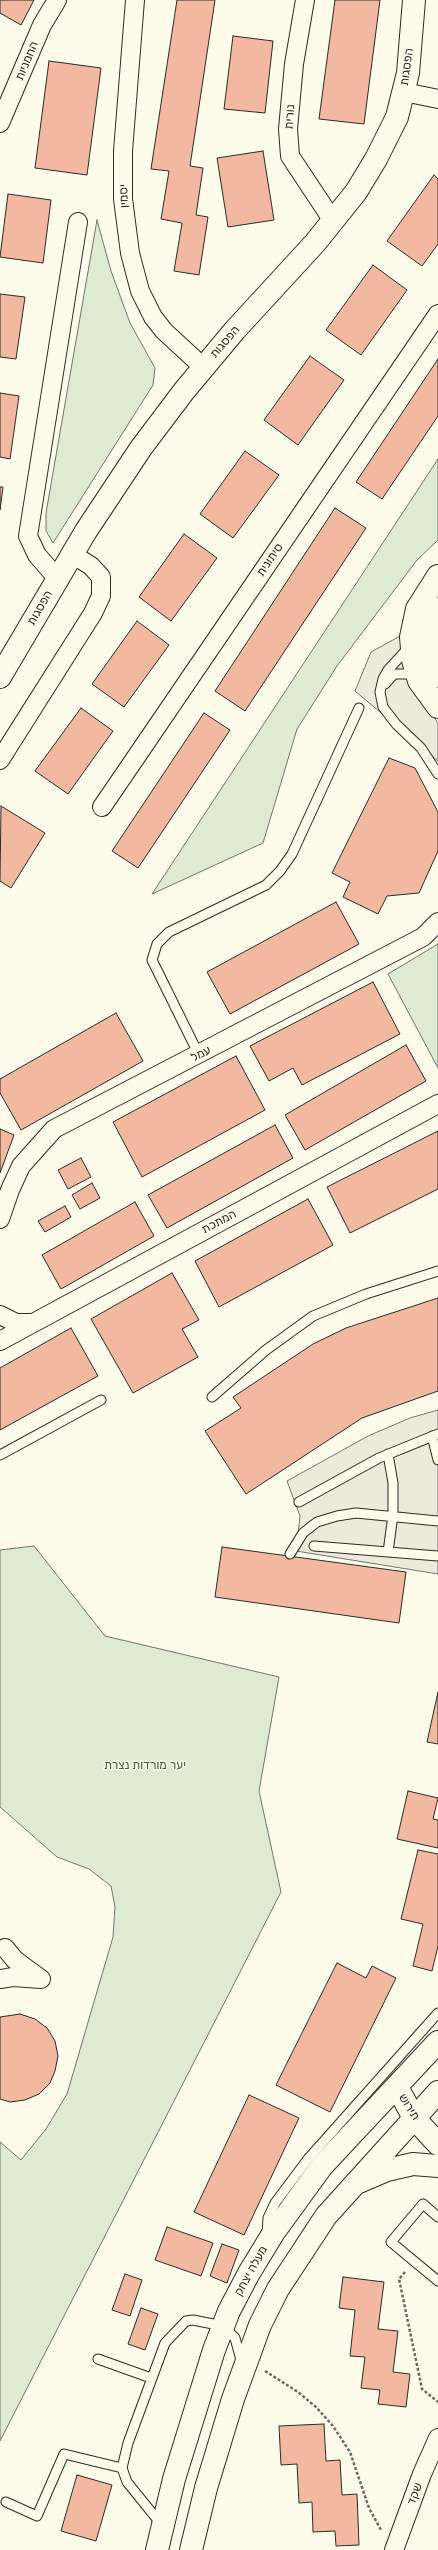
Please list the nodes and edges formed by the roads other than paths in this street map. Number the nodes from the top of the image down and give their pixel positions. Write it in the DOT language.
graph roads {
  1 [pos="58,0"];
  2 [pos="135,0"];
  3 [pos="305,0"];
  4 [pos="414,0"];
  5 [pos="404,92"];
  6 [pos="438,99"];
  7 [pos="0,123"];
  8 [pos="333,221"];
  9 [pos="78,222"];
  10 [pos="438,314"];
  11 [pos="203,367"];
  12 [pos="72,554"];
  13 [pos="438,576"];
  14 [pos="57,578"];
  15 [pos="438,609"];
  16 [pos="412,644"];
  17 [pos="0,676"];
  18 [pos="430,681"];
  19 [pos="380,692"];
  20 [pos="438,707"];
  21 [pos="359,708"];
  22 [pos="0,760"];
  23 [pos="438,774"];
  24 [pos="102,807"];
  25 [pos="438,922"];
  26 [pos="199,1054"];
  27 [pos="438,1104"];
  28 [pos="0,1219"];
  29 [pos="438,1271"];
  30 [pos="0,1315"];
  31 [pos="31,1323"];
  32 [pos="0,1341"];
  33 [pos="212,1397"];
  34 [pos="101,1400"];
  35 [pos="435,1435"];
  36 [pos="0,1454"];
  37 [pos="388,1454"];
  38 [pos="438,1460"];
  39 [pos="299,1502"];
  40 [pos="393,1515"];
  41 [pos="438,1521"];
  42 [pos="314,1546"];
  43 [pos="388,1552"];
  44 [pos="290,1554"];
  45 [pos="438,1556"];
  46 [pos="3,1941"];
  47 [pos="0,1973"];
  48 [pos="0,1979"];
  49 [pos="438,2013"];
  50 [pos="438,2042"];
  51 [pos="397,2087"];
  52 [pos="435,2101"];
  53 [pos="414,2118"];
  54 [pos="438,2144"];
  55 [pos="438,2166"];
  56 [pos="348,2189"];
  57 [pos="438,2217"];
  58 [pos="265,2245"];
  59 [pos="438,2281"];
  60 [pos="223,2326"];
  61 [pos="98,2359"];
  62 [pos="242,2370"];
  63 [pos="151,2378"];
  64 [pos="438,2438"];
  65 [pos="122,2468"];
  66 [pos="6,2502"];
  67 [pos="162,2527"];
  68 [pos="395,2547"];
  69 [pos="157,2550"];
  70 [pos="191,2550"];
  1 -- 7 [label="street, החמניות"];
  2 -- 11 [label="street, יסמין"];
  3 -- 8 [label="street, נורית"];
  4 -- 5 [label="main road, הפסגות"];
  5 -- 6 [label="street"];
  5 -- 8 [label="main road, הפסגות"];
  8 -- 11 [label="main road, הפסגות"];
  9 -- 14 [label="street"];
  10 -- 24 [label="street, סיתונית"];
  11 -- 12 [label="main road, הפסגות"];
  12 -- 14 [label="main road, הפסגות"];
  12 -- 22 [label="street"];
  13 -- 16 [label="main road"];
  14 -- 17 [label="main road, הפסגות"];
  15 -- 18 [label="main road"];
  16 -- 18 [label="main road"];
  16 -- 19 [label="lane"];
  18 -- 19 [label="lane"];
  18 -- 20 [label="main road"];
  19 -- 23 [label="lane"];
  21 -- 26 [label="lane"];
  25 -- 26 [label="street, עמל"];
  26 -- 28 [label="street, עמל"];
  27 -- 31 [label="street, המתכת"];
  29 -- 33 [label="lane"];
  30 -- 31 [label="street"];
  31 -- 32 [label="street, המתכת"];
  34 -- 36 [label="lane"];
  35 -- 37 [label="lane"];
  35 -- 38 [label="lane"];
  37 -- 39 [label="lane"];
  37 -- 40 [label="lane"];
  40 -- 41 [label="lane"];
  40 -- 43 [label="lane"];
  40 -- 44 [label="lane"];
  42 -- 43 [label="lane"];
  43 -- 45 [label="lane"];
  46 -- 47 [label="street"];
  46 -- 48 [label="street"];
  49 -- 58 [label="lane"];
  50 -- 51 [label="main road, מעלה יצחק"];
  51 -- 52 [label="main road, תירוש"];
  51 -- 53 [label="main road, תירוש"];
  51 -- 58 [label="main road, מעלה יצחק"];
  52 -- 53 [label="main road"];
  53 -- 54 [label="main road, תירוש"];
  53 -- 56 [label="main road"];
  55 -- 56 [label="main road"];
  56 -- 62 [label="main road"];
  57 -- 59 [label="lane"];
  58 -- 60 [label="main road, מעלה יצחק"];
  60 -- 62 [label="lane"];
  60 -- 63 [label="lane"];
  60 -- 67 [label="main road, מעלה יצחק"];
  61 -- 63 [label="lane"];
  62 -- 70 [label="main road"];
  63 -- 65 [label="lane"];
  64 -- 68 [label="street, שקד"];
  65 -- 66 [label="lane"];
  65 -- 67 [label="lane"];
  67 -- 69 [label="main road, מעלה יצחק"];
}
